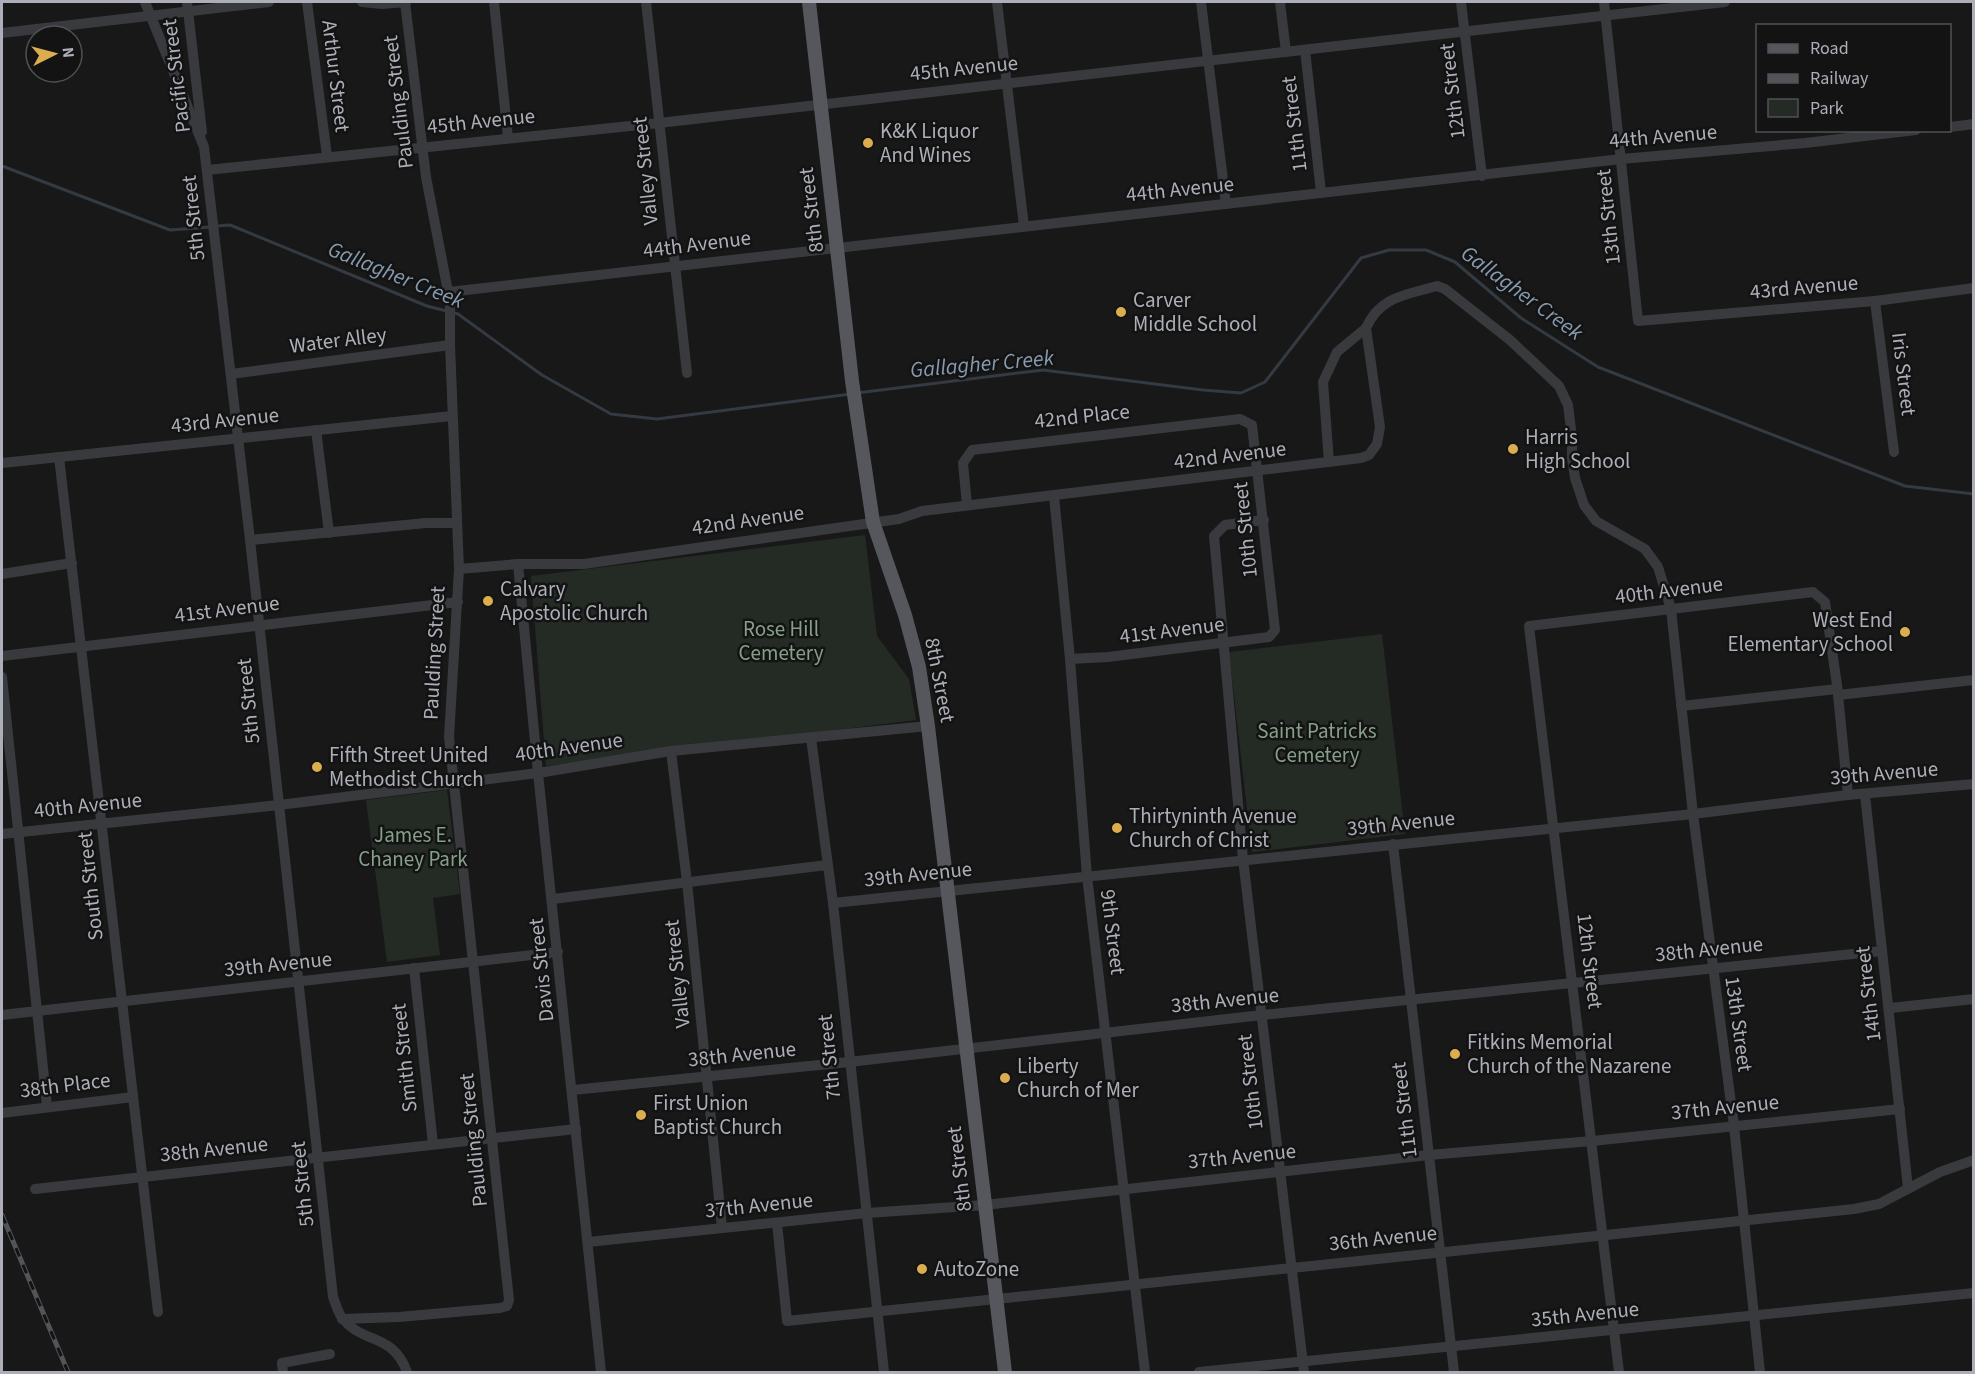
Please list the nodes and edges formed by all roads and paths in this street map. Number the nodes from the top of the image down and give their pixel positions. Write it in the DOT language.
graph roads {
  1 [pos="145,2"];
  2 [pos="269,2"];
  3 [pos="307,2"];
  4 [pos="362,2"];
  5 [pos="405,2"];
  6 [pos="494,2"];
  7 [pos="646,2"];
  8 [pos="809,2"];
  9 [pos="997,2"];
  10 [pos="1201,2"];
  11 [pos="1280,2"];
  12 [pos="1461,2"];
  13 [pos="1604,2"];
  14 [pos="1725,2"];
  15 [pos="188,6"];
  16 [pos="1606,15"];
  17 [pos="151,16"];
  18 [pos="1464,30"];
  19 [pos="2,33"];
  20 [pos="1305,50"];
  21 [pos="1286,52"];
  22 [pos="1209,60"];
  23 [pos="1006,83"];
  24 [pos="820,103"];
  25 [pos="659,123"];
  26 [pos="1974,124"];
  27 [pos="1951,127"];
  28 [pos="1899,132"];
  29 [pos="508,138"];
  30 [pos="422,146"];
  31 [pos="204,147"];
  32 [pos="327,156"];
  33 [pos="1622,159"];
  34 [pos="207,170"];
  35 [pos="1482,176"];
  36 [pos="1322,192"];
  37 [pos="1226,204"];
  38 [pos="1023,226"];
  39 [pos="837,248"];
  40 [pos="675,266"];
  41 [pos="1974,288"];
  42 [pos="450,297"];
  43 [pos="1875,301"];
  44 [pos="1638,321"];
  45 [pos="1366,328"];
  46 [pos="450,345"];
  47 [pos="687,373"];
  48 [pos="231,374"];
  49 [pos="452,416"];
  50 [pos="1252,425"];
  51 [pos="316,430"];
  52 [pos="238,439"];
  53 [pos="1894,453"];
  54 [pos="59,457"];
  55 [pos="1329,462"];
  56 [pos="2,463"];
  57 [pos="1259,472"];
  58 [pos="1054,496"];
  59 [pos="967,505"];
  60 [pos="1264,520"];
  61 [pos="873,522"];
  62 [pos="457,523"];
  63 [pos="329,533"];
  64 [pos="250,540"];
  65 [pos="72,563"];
  66 [pos="518,564"];
  67 [pos="459,569"];
  68 [pos="2,574"];
  69 [pos="458,602"];
  70 [pos="1671,609"];
  71 [pos="260,624"];
  72 [pos="1529,626"];
  73 [pos="1275,630"];
  74 [pos="1222,643"];
  75 [pos="82,646"];
  76 [pos="2,656"];
  77 [pos="1070,659"];
  78 [pos="2,677"];
  79 [pos="1974,680"];
  80 [pos="1838,692"];
  81 [pos="1681,706"];
  82 [pos="928,726"];
  83 [pos="811,738"];
  84 [pos="671,751"];
  85 [pos="538,773"];
  86 [pos="453,782"];
  87 [pos="1974,784"];
  88 [pos="1848,795"];
  89 [pos="1865,795"];
  90 [pos="279,805"];
  91 [pos="1694,814"];
  92 [pos="102,824"];
  93 [pos="1554,827"];
  94 [pos="17,832"];
  95 [pos="2,834"];
  96 [pos="1393,844"];
  97 [pos="1243,859"];
  98 [pos="827,865"];
  99 [pos="1087,876"];
  100 [pos="687,882"];
  101 [pos="947,891"];
  102 [pos="553,899"];
  103 [pos="832,903"];
  104 [pos="1882,951"];
  105 [pos="558,952"];
  106 [pos="472,961"];
  107 [pos="414,968"];
  108 [pos="1712,968"];
  109 [pos="298,982"];
  110 [pos="1573,984"];
  111 [pos="1974,999"];
  112 [pos="122,1000"];
  113 [pos="1411,1000"];
  114 [pos="1890,1008"];
  115 [pos="37,1011"];
  116 [pos="2,1015"];
  117 [pos="1262,1015"];
  118 [pos="1106,1033"];
  119 [pos="966,1048"];
  120 [pos="849,1062"];
  121 [pos="707,1077"];
  122 [pos="573,1090"];
  123 [pos="133,1096"];
  124 [pos="47,1106"];
  125 [pos="1900,1109"];
  126 [pos="2,1113"];
  127 [pos="1734,1126"];
  128 [pos="576,1129"];
  129 [pos="493,1137"];
  130 [pos="1592,1141"];
  131 [pos="433,1144"];
  132 [pos="1429,1155"];
  133 [pos="319,1158"];
  134 [pos="1974,1160"];
  135 [pos="1280,1172"];
  136 [pos="142,1176"];
  137 [pos="1124,1188"];
  138 [pos="1908,1188"];
  139 [pos="34,1189"];
  140 [pos="985,1205"];
  141 [pos="867,1213"];
  142 [pos="1743,1221"];
  143 [pos="777,1223"];
  144 [pos="722,1228"];
  145 [pos="1603,1235"];
  146 [pos="588,1242"];
  147 [pos="1440,1252"];
  148 [pos="1292,1267"];
  149 [pos="1136,1284"];
  150 [pos="1974,1293"];
  151 [pos="996,1299"];
  152 [pos="876,1311"];
  153 [pos="158,1312"];
  154 [pos="1754,1316"];
  155 [pos="342,1319"];
  156 [pos="1615,1330"];
  157 [pos="1451,1347"];
  158 [pos="330,1354"];
  159 [pos="1303,1367"];
  160 [pos="283,1372"];
  161 [pos="407,1372"];
  162 [pos="602,1372"];
  163 [pos="884,1372"];
  164 [pos="1005,1372"];
  165 [pos="1145,1372"];
  166 [pos="1199,1372"];
  167 [pos="1454,1372"];
  168 [pos="1619,1372"];
  169 [pos="1760,1372"];
  1 -- 17 [label="street, 5th Street"];
  2 -- 15 [label="street"];
  3 -- 32 [label="street, Arthur Street"];
  4 -- 5 [label="street"];
  5 -- 30 [label="street, Paulding Street"];
  6 -- 29 [label="street"];
  7 -- 25 [label="street, Valley Street"];
  8 -- 24 [label="main road, 8th Street"];
  9 -- 23 [label="street"];
  10 -- 22 [label="street"];
  11 -- 21 [label="street, 11th Street"];
  12 -- 18 [label="street, 12th Street"];
  13 -- 16 [label="street, 13th Street"];
  14 -- 16 [label="street, 45th Avenue"];
  15 -- 17 [label="street"];
  15 -- 31 [label="street, Pacific Street"];
  16 -- 18 [label="street, 45th Avenue"];
  16 -- 33 [label="street, 13th Street"];
  17 -- 19 [label="street"];
  17 -- 31 [label="street, 5th Street"];
  18 -- 20 [label="street, 45th Avenue"];
  18 -- 35 [label="street, 12th Street"];
  20 -- 21 [label="street, 45th Avenue"];
  20 -- 36 [label="street, 11th Street"];
  21 -- 22 [label="street, 45th Avenue"];
  22 -- 23 [label="street, 45th Avenue"];
  22 -- 37 [label="street"];
  23 -- 24 [label="street, 45th Avenue"];
  23 -- 38 [label="street"];
  24 -- 25 [label="street, 45th Avenue"];
  24 -- 39 [label="main road, 8th Street"];
  25 -- 29 [label="street, 45th Avenue"];
  25 -- 40 [label="street, Valley Street"];
  26 -- 27 [label="street"];
  28 -- 33 [label="street, 44th Avenue"];
  29 -- 30 [label="street, 45th Avenue"];
  30 -- 32 [label="street, 45th Avenue"];
  30 -- 42 [label="street, Paulding Street"];
  31 -- 34 [label="street, 5th Street"];
  32 -- 34 [label="street, 45th Avenue"];
  33 -- 35 [label="street, 44th Avenue"];
  33 -- 44 [label="street, 13th Street"];
  34 -- 48 [label="street, 5th Street"];
  35 -- 36 [label="street, 44th Avenue"];
  36 -- 37 [label="street, 44th Avenue"];
  37 -- 38 [label="street, 44th Avenue"];
  38 -- 39 [label="street, 44th Avenue"];
  39 -- 40 [label="street, 44th Avenue"];
  39 -- 61 [label="main road, 8th Street"];
  40 -- 42 [label="street, 44th Avenue"];
  40 -- 47 [label="street, Valley Street"];
  41 -- 43 [label="street, 43rd Avenue"];
  42 -- 46 [label="street, Paulding Street"];
  43 -- 44 [label="street, 43rd Avenue"];
  43 -- 53 [label="street, Iris Street"];
  45 -- 55 [label="street"];
  45 -- 55 [label="street, 42nd Avenue"];
  45 -- 70 [label="street"];
  46 -- 48 [label="street, Water Alley"];
  46 -- 49 [label="street, Paulding Street"];
  48 -- 52 [label="street, 5th Street"];
  49 -- 51 [label="street, 43rd Avenue"];
  49 -- 62 [label="street, Paulding Street"];
  50 -- 57 [label="street, 10th Street"];
  50 -- 59 [label="street, 42nd Place"];
  51 -- 52 [label="street, 43rd Avenue"];
  51 -- 63 [label="street"];
  52 -- 54 [label="street, 43rd Avenue"];
  52 -- 64 [label="street, 5th Street"];
  54 -- 56 [label="street, 43rd Avenue"];
  54 -- 65 [label="street, South Street"];
  55 -- 57 [label="street, 42nd Avenue"];
  57 -- 58 [label="street, 42nd Avenue"];
  57 -- 60 [label="street, 10th Street"];
  58 -- 59 [label="street, 42nd Avenue"];
  58 -- 77 [label="street, 9th Street"];
  59 -- 61 [label="street, 42nd Avenue"];
  60 -- 73 [label="street, 10th Street"];
  60 -- 74 [label="street, 10th Street"];
  61 -- 66 [label="street, 42nd Avenue"];
  61 -- 82 [label="main road, 8th Street"];
  62 -- 63 [label="street"];
  62 -- 67 [label="street, Paulding Street"];
  63 -- 64 [label="street"];
  64 -- 71 [label="street, 5th Street"];
  65 -- 68 [label="street"];
  65 -- 75 [label="street, South Street"];
  66 -- 67 [label="street, 42nd Avenue"];
  66 -- 85 [label="street, Davis Street"];
  67 -- 69 [label="street, Paulding Street"];
  69 -- 71 [label="street, 41st Avenue"];
  69 -- 86 [label="street, Paulding Street"];
  70 -- 72 [label="street, 40th Avenue"];
  70 -- 80 [label="street, 40th Avenue"];
  70 -- 81 [label="street, 13th Street"];
  71 -- 75 [label="street, 41st Avenue"];
  71 -- 90 [label="street, 5th Street"];
  72 -- 93 [label="street, 12th Street"];
  73 -- 74 [label="street, 41st Avenue"];
  74 -- 77 [label="street, 41st Avenue"];
  74 -- 97 [label="street, 10th Street"];
  75 -- 76 [label="street, 41st Avenue"];
  75 -- 92 [label="street, South Street"];
  77 -- 99 [label="street, 9th Street"];
  78 -- 94 [label="street"];
  79 -- 80 [label="street"];
  80 -- 81 [label="street"];
  80 -- 88 [label="street"];
  81 -- 91 [label="street, 13th Street"];
  82 -- 83 [label="street, 40th Avenue"];
  82 -- 101 [label="main road, 8th Street"];
  83 -- 84 [label="street, 40th Avenue"];
  83 -- 98 [label="street, 7th Street"];
  84 -- 85 [label="street, 40th Avenue"];
  84 -- 100 [label="street, Valley Street"];
  85 -- 86 [label="street, 40th Avenue"];
  85 -- 102 [label="street, Davis Street"];
  86 -- 90 [label="street, 40th Avenue"];
  86 -- 106 [label="street, Paulding Street"];
  87 -- 89 [label="street, 39th Avenue"];
  88 -- 89 [label="street, 39th Avenue"];
  88 -- 91 [label="street, 39th Avenue"];
  89 -- 104 [label="street, 14th Street"];
  90 -- 92 [label="street, 40th Avenue"];
  90 -- 109 [label="street, 5th Street"];
  91 -- 93 [label="street, 39th Avenue"];
  91 -- 108 [label="street, 13th Street"];
  92 -- 94 [label="street, 40th Avenue"];
  92 -- 112 [label="street, South Street"];
  93 -- 96 [label="street, 39th Avenue"];
  93 -- 110 [label="street, 12th Street"];
  94 -- 95 [label="street, 40th Avenue"];
  94 -- 115 [label="street"];
  96 -- 97 [label="street, 39th Avenue"];
  96 -- 113 [label="street, 11th Street"];
  97 -- 99 [label="street, 39th Avenue"];
  97 -- 117 [label="street, 10th Street"];
  98 -- 100 [label="street"];
  98 -- 103 [label="street, 7th Street"];
  99 -- 101 [label="street, 39th Avenue"];
  99 -- 118 [label="street, 9th Street"];
  100 -- 102 [label="street"];
  100 -- 121 [label="street, Valley Street"];
  101 -- 103 [label="street, 39th Avenue"];
  101 -- 119 [label="main road, 8th Street"];
  102 -- 105 [label="street, Davis Street"];
  103 -- 120 [label="street, 7th Street"];
  104 -- 108 [label="street, 38th Avenue"];
  104 -- 114 [label="street, 14th Street"];
  105 -- 106 [label="street, 39th Avenue"];
  105 -- 122 [label="street, Davis Street"];
  106 -- 107 [label="street, 39th Avenue"];
  106 -- 129 [label="street, Paulding Street"];
  107 -- 109 [label="street, 39th Avenue"];
  107 -- 131 [label="street, Smith Street"];
  108 -- 110 [label="street, 38th Avenue"];
  108 -- 127 [label="street, 13th Street"];
  109 -- 112 [label="street, 39th Avenue"];
  109 -- 133 [label="street, 5th Street"];
  110 -- 113 [label="street, 38th Avenue"];
  110 -- 130 [label="street, 12th Street"];
  111 -- 114 [label="street"];
  112 -- 115 [label="street, 39th Avenue"];
  112 -- 123 [label="street, South Street"];
  113 -- 117 [label="street, 38th Avenue"];
  113 -- 132 [label="street, 11th Street"];
  114 -- 125 [label="street, 14th Street"];
  115 -- 116 [label="street, 39th Avenue"];
  115 -- 124 [label="street"];
  117 -- 118 [label="street, 38th Avenue"];
  117 -- 135 [label="street, 10th Street"];
  118 -- 119 [label="street, 38th Avenue"];
  118 -- 137 [label="street, 9th Street"];
  119 -- 120 [label="street, 38th Avenue"];
  119 -- 140 [label="main road, 8th Street"];
  120 -- 121 [label="street, 38th Avenue"];
  120 -- 141 [label="street, 7th Street"];
  121 -- 122 [label="street, 38th Avenue"];
  121 -- 144 [label="street, Valley Street"];
  122 -- 128 [label="street, Davis Street"];
  123 -- 124 [label="street, 38th Place"];
  123 -- 136 [label="street, South Street"];
  124 -- 126 [label="street, 38th Place"];
  125 -- 127 [label="street, 37th Avenue"];
  125 -- 138 [label="street, 14th Street"];
  127 -- 130 [label="street, 37th Avenue"];
  127 -- 142 [label="street, 13th Street"];
  128 -- 129 [label="street, 38th Avenue"];
  128 -- 146 [label="street, Davis Street"];
  129 -- 131 [label="street, 38th Avenue"];
  129 -- 155 [label="street, Paulding Street"];
  130 -- 132 [label="street, 37th Avenue"];
  130 -- 145 [label="street, 12th Street"];
  131 -- 133 [label="street, 38th Avenue"];
  132 -- 135 [label="street, 37th Avenue"];
  132 -- 147 [label="street, 11th Street"];
  133 -- 136 [label="street, 38th Avenue"];
  133 -- 155 [label="street, 5th Street"];
  134 -- 138 [label="street, 36th Avenue"];
  135 -- 137 [label="street, 37th Avenue"];
  135 -- 148 [label="street, 10th Street"];
  136 -- 139 [label="street, 38th Avenue"];
  136 -- 153 [label="street, South Street"];
  137 -- 140 [label="street, 37th Avenue"];
  137 -- 149 [label="street, 9th Street"];
  138 -- 142 [label="street, 36th Avenue"];
  140 -- 141 [label="street, 37th Avenue"];
  140 -- 151 [label="main road, 8th Street"];
  141 -- 143 [label="street, 37th Avenue"];
  141 -- 152 [label="street, 7th Street"];
  142 -- 145 [label="street, 36th Avenue"];
  142 -- 154 [label="street, 13th Street"];
  143 -- 144 [label="street, 37th Avenue"];
  143 -- 152 [label="street, 36th Avenue"];
  144 -- 146 [label="street, 37th Avenue"];
  145 -- 147 [label="street, 36th Avenue"];
  145 -- 156 [label="street, 12th Street"];
  146 -- 162 [label="street, Davis Street"];
  147 -- 148 [label="street, 36th Avenue"];
  147 -- 157 [label="street, 11th Street"];
  148 -- 149 [label="street, 36th Avenue"];
  148 -- 159 [label="street, 10th Street"];
  149 -- 151 [label="street, 36th Avenue"];
  149 -- 165 [label="street, 9th Street"];
  150 -- 154 [label="street, 35th Avenue"];
  151 -- 152 [label="street, 36th Avenue"];
  151 -- 164 [label="main road, 8th Street"];
  152 -- 163 [label="street, 7th Street"];
  154 -- 156 [label="street, 35th Avenue"];
  154 -- 169 [label="street, 13th Street"];
  155 -- 161 [label="street"];
  156 -- 157 [label="street, 35th Avenue"];
  156 -- 168 [label="street, 12th Street"];
  157 -- 159 [label="street, 35th Avenue"];
  157 -- 167 [label="street, 11th Street"];
  158 -- 160 [label="street"];
  159 -- 166 [label="street, 35th Avenue"];
}
